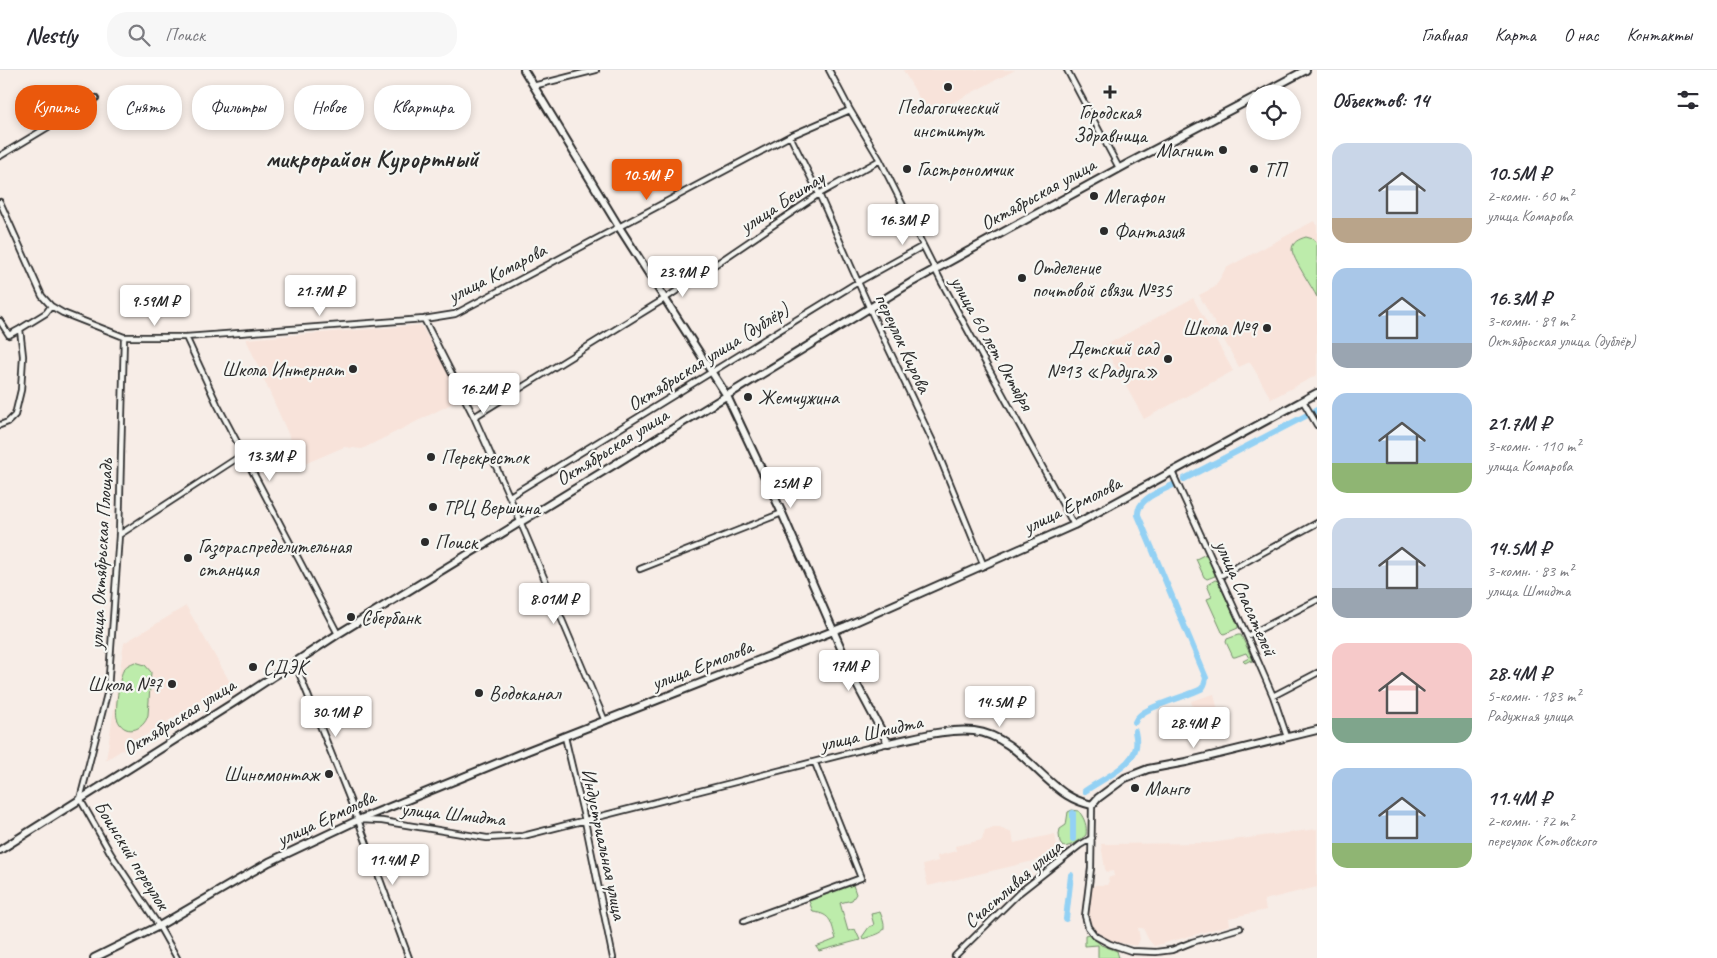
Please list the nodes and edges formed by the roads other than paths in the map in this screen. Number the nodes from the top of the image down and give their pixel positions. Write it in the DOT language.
graph roads {
  1 [pos="524,70"];
  2 [pos="596,70"];
  3 [pos="829,70"];
  4 [pos="1067,70"];
  5 [pos="1306,70"];
  6 [pos="1278,85"];
  7 [pos="533,86"];
  8 [pos="1246,102"];
  9 [pos="850,110"];
  10 [pos="43,130"];
  11 [pos="790,136"];
  12 [pos="0,156"];
  13 [pos="880,160"];
  14 [pos="1119,168"];
  15 [pos="818,194"];
  16 [pos="0,202"];
  17 [pos="619,227"];
  18 [pos="923,246"];
  19 [pos="935,269"];
  20 [pos="858,282"];
  21 [pos="666,298"];
  22 [pos="51,306"];
  23 [pos="870,308"];
  24 [pos="424,319"];
  25 [pos="0,321"];
  26 [pos="20,329"];
  27 [pos="124,337"];
  28 [pos="186,337"];
  29 [pos="712,372"];
  30 [pos="1317,393"];
  31 [pos="727,396"];
  32 [pos="1303,401"];
  33 [pos="474,417"];
  34 [pos="1317,425"];
  35 [pos="0,426"];
  36 [pos="244,453"];
  37 [pos="1174,475"];
  38 [pos="510,496"];
  39 [pos="782,513"];
  40 [pos="1317,522"];
  41 [pos="521,523"];
  42 [pos="1074,525"];
  43 [pos="119,535"];
  44 [pos="984,566"];
  45 [pos="640,569"];
  46 [pos="1220,576"];
  47 [pos="1317,600"];
  48 [pos="834,631"];
  49 [pos="338,634"];
  50 [pos="1247,636"];
  51 [pos="295,663"];
  52 [pos="1317,672"];
  53 [pos="1272,696"];
  54 [pos="605,721"];
  55 [pos="1317,730"];
  56 [pos="566,737"];
  57 [pos="1287,737"];
  58 [pos="888,743"];
  59 [pos="815,762"];
  60 [pos="80,799"];
  61 [pos="1092,805"];
  62 [pos="358,820"];
  63 [pos="586,821"];
  64 [pos="1092,838"];
  65 [pos="0,850"];
  66 [pos="744,920"];
  67 [pos="159,926"];
  68 [pos="1240,928"];
  69 [pos="955,956"];
  70 [pos="94,958"];
  71 [pos="177,958"];
  72 [pos="409,958"];
  73 [pos="613,958"];
  1 -- 7 [label="street"];
  2 -- 7 [label="street"];
  3 -- 9 [label="street, улица 60 лет Октября"];
  4 -- 14 [label="street"];
  5 -- 6 [label="street"];
  7 -- 17 [label="street"];
  8 -- 14 [label="street, Октябрьская улица"];
  9 -- 11 [label="street, улица Комарова"];
  9 -- 13 [label="street, улица 60 лет Октября"];
  10 -- 12 [label="street"];
  11 -- 15 [label="street, переулок Кирова"];
  11 -- 17 [label="street, улица Комарова"];
  13 -- 15 [label="street, улица Бештау"];
  13 -- 18 [label="street, улица 60 лет Октября"];
  14 -- 19 [label="street, Октябрьская улица"];
  15 -- 20 [label="street, переулок Кирова"];
  15 -- 21 [label="street, улица Бештау"];
  16 -- 22 [label="street"];
  17 -- 21 [label="street"];
  17 -- 24 [label="street, улица Комарова"];
  18 -- 19 [label="street, улица 60 лет Октября"];
  18 -- 20 [label="street, Октябрьская улица (дублёр)"];
  19 -- 23 [label="street, Октябрьская улица"];
  19 -- 42 [label="street, улица 60 лет Октября"];
  20 -- 23 [label="street, переулок Кирова"];
  20 -- 29 [label="street, Октябрьская улица (дублёр)"];
  21 -- 29 [label="street"];
  21 -- 33 [label="street, улица Бештау"];
  22 -- 26 [label="street"];
  22 -- 27 [label="street"];
  23 -- 31 [label="street, Октябрьская улица"];
  23 -- 44 [label="street, переулок Кирова"];
  24 -- 28 [label="street, улица Комарова"];
  24 -- 33 [label="street"];
  25 -- 26 [label="street"];
  26 -- 35 [label="street"];
  27 -- 28 [label="street, улица Комарова"];
  27 -- 43 [label="street, улица Октябрьская Площадь"];
  28 -- 36 [label="street"];
  29 -- 31 [label="street"];
  29 -- 38 [label="street, Октябрьская улица (дублёр)"];
  30 -- 32 [label="street, улица Ермолова"];
  31 -- 39 [label="street"];
  31 -- 41 [label="street, Октябрьская улица"];
  32 -- 34 [label="street"];
  32 -- 37 [label="street, улица Ермолова"];
  33 -- 38 [label="street"];
  36 -- 43 [label="street"];
  36 -- 49 [label="street"];
  37 -- 42 [label="street, улица Ермолова"];
  37 -- 46 [label="street, улица Спасателей"];
  38 -- 41 [label="street"];
  39 -- 45 [label="street"];
  39 -- 48 [label="street"];
  40 -- 46 [label="street"];
  41 -- 49 [label="street, Октябрьская улица"];
  41 -- 54 [label="street"];
  42 -- 44 [label="street, улица Ермолова"];
  43 -- 60 [label="street, улица Октябрьская Площадь"];
  44 -- 48 [label="street, улица Ермолова"];
  46 -- 50 [label="street, улица Спасателей"];
  47 -- 50 [label="street"];
  48 -- 54 [label="street, улица Ермолова"];
  48 -- 58 [label="street"];
  49 -- 51 [label="street, Октябрьская улица"];
  50 -- 53 [label="street, улица Спасателей"];
  51 -- 60 [label="street, Октябрьская улица"];
  51 -- 62 [label="street"];
  52 -- 53 [label="street"];
  53 -- 57 [label="street, улица Спасателей"];
  54 -- 56 [label="street, улица Ермолова"];
  55 -- 57 [label="street"];
  56 -- 62 [label="street, улица Ермолова"];
  56 -- 63 [label="street, Индустриальная улица"];
  57 -- 61 [label="street"];
  58 -- 59 [label="street, улица Шмидта"];
  58 -- 61 [label="street, улица Шмидта"];
  59 -- 63 [label="street, улица Шмидта"];
  59 -- 66 [label="street"];
  60 -- 65 [label="street, Октябрьская улица"];
  60 -- 67 [label="street, Боинский переулок"];
  61 -- 64 [label="street"];
  62 -- 63 [label="street, улица Шмидта"];
  62 -- 67 [label="street, улица Ермолова"];
  62 -- 72 [label="street"];
  63 -- 73 [label="street, Индустриальная улица"];
  64 -- 68 [label="street"];
  64 -- 69 [label="street, Счастливая улица"];
  67 -- 70 [label="street, улица Ермолова"];
  67 -- 71 [label="street, Боинский переулок"];
}
